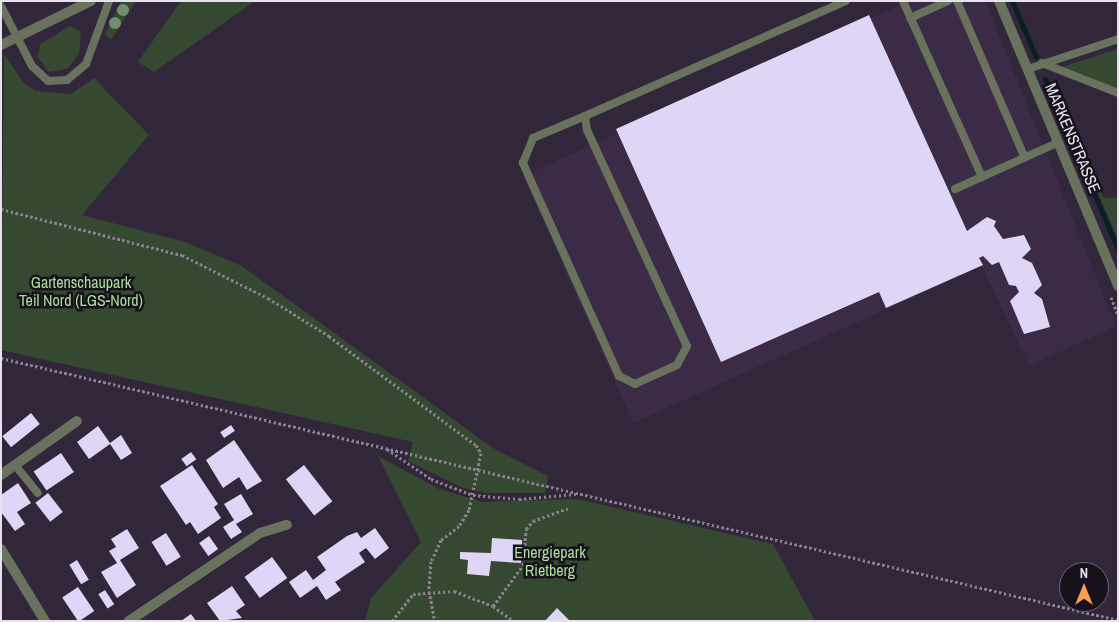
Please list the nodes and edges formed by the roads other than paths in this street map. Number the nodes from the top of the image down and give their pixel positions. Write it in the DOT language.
graph roads {
  1 [pos="90,1"];
  2 [pos="109,1"];
  3 [pos="846,1"];
  4 [pos="903,1"];
  5 [pos="948,1"];
  6 [pos="957,1"];
  7 [pos="999,1"];
  8 [pos="1,6"];
  9 [pos="910,18"];
  10 [pos="16,38"];
  11 [pos="1118,39"];
  12 [pos="1,45"];
  13 [pos="1042,63"];
  14 [pos="1028,69"];
  15 [pos="1118,94"];
  16 [pos="585,116"];
  17 [pos="1059,142"];
  18 [pos="1025,158"];
  19 [pos="982,177"];
  20 [pos="955,189"];
  21 [pos="1118,286"];
  22 [pos="77,421"];
  23 [pos="15,465"];
  24 [pos="1,474"];
  25 [pos="38,493"];
  26 [pos="287,525"];
  27 [pos="1,549"];
  28 [pos="45,621"];
  29 [pos="129,621"];
  1 -- 10 [label="street"];
  2 -- 10 [label="lane"];
  3 -- 16 [label="lane"];
  4 -- 9 [label="lane"];
  5 -- 9 [label="lane"];
  6 -- 18 [label="lane"];
  7 -- 14 [label="street, MARKENSTRASSE"];
  8 -- 10 [label="lane"];
  9 -- 19 [label="lane"];
  10 -- 12 [label="street"];
  11 -- 13 [label="lane"];
  13 -- 14 [label="lane"];
  13 -- 15 [label="lane"];
  14 -- 17 [label="street, MARKENSTRASSE"];
  16 -- 16 [label="lane"];
  17 -- 18 [label="lane"];
  17 -- 21 [label="street, MARKENSTRASSE"];
  18 -- 19 [label="lane"];
  19 -- 20 [label="lane"];
  22 -- 23 [label="street"];
  23 -- 24 [label="street"];
  23 -- 25 [label="lane"];
  26 -- 29 [label="street"];
  27 -- 28 [label="street"];
}
